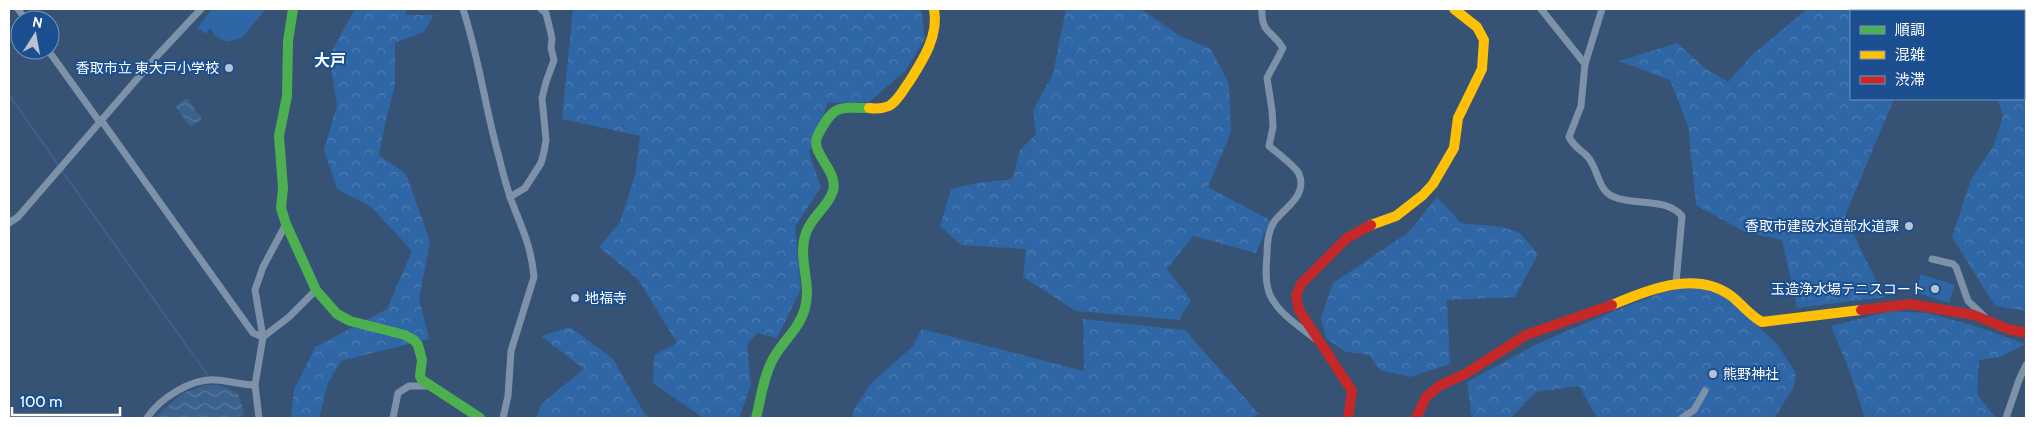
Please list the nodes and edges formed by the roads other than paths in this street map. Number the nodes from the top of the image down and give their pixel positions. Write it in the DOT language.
graph roads {
  1 [pos="202,9"];
  2 [pos="293,9"];
  3 [pos="463,9"];
  4 [pos="541,9"];
  5 [pos="934,9"];
  6 [pos="1262,9"];
  7 [pos="1454,9"];
  8 [pos="1541,9"];
  9 [pos="1602,9"];
  10 [pos="55,60"];
  11 [pos="1586,64"];
  12 [pos="100,121"];
  13 [pos="510,197"];
  14 [pos="9,223"];
  15 [pos="286,224"];
  16 [pos="1932,259"];
  17 [pos="1676,283"];
  18 [pos="316,290"];
  19 [pos="1989,320"];
  20 [pos="2026,333"];
  21 [pos="263,337"];
  22 [pos="1320,343"];
  23 [pos="2026,365"];
  24 [pos="255,386"];
  25 [pos="428,386"];
  26 [pos="1705,391"];
  27 [pos="148,418"];
  28 [pos="259,418"];
  29 [pos="393,418"];
  30 [pos="480,418"];
  31 [pos="503,418"];
  32 [pos="756,418"];
  33 [pos="1348,418"];
  34 [pos="1416,418"];
  35 [pos="1682,418"];
  36 [pos="2006,418"];
  1 -- 12 [label="street"];
  2 -- 15 [label="street"];
  3 -- 13 [label="street"];
  4 -- 13 [label="street"];
  5 -- 32 [label="street"];
  6 -- 22 [label="street"];
  7 -- 22 [label="street"];
  8 -- 11 [label="street"];
  9 -- 11 [label="street"];
  10 -- 12 [label="street"];
  11 -- 17 [label="street"];
  12 -- 14 [label="street"];
  12 -- 21 [label="street"];
  13 -- 31 [label="street"];
  15 -- 18 [label="street"];
  15 -- 21 [label="street"];
  16 -- 19 [label="street"];
  17 -- 19 [label="street"];
  17 -- 34 [label="street"];
  18 -- 21 [label="street"];
  18 -- 25 [label="street"];
  19 -- 20 [label="street"];
  21 -- 24 [label="street"];
  22 -- 33 [label="street"];
  23 -- 36 [label="street"];
  24 -- 27 [label="street"];
  24 -- 28 [label="street"];
  25 -- 29 [label="street"];
  25 -- 30 [label="street"];
  26 -- 35 [label="street"];
}
